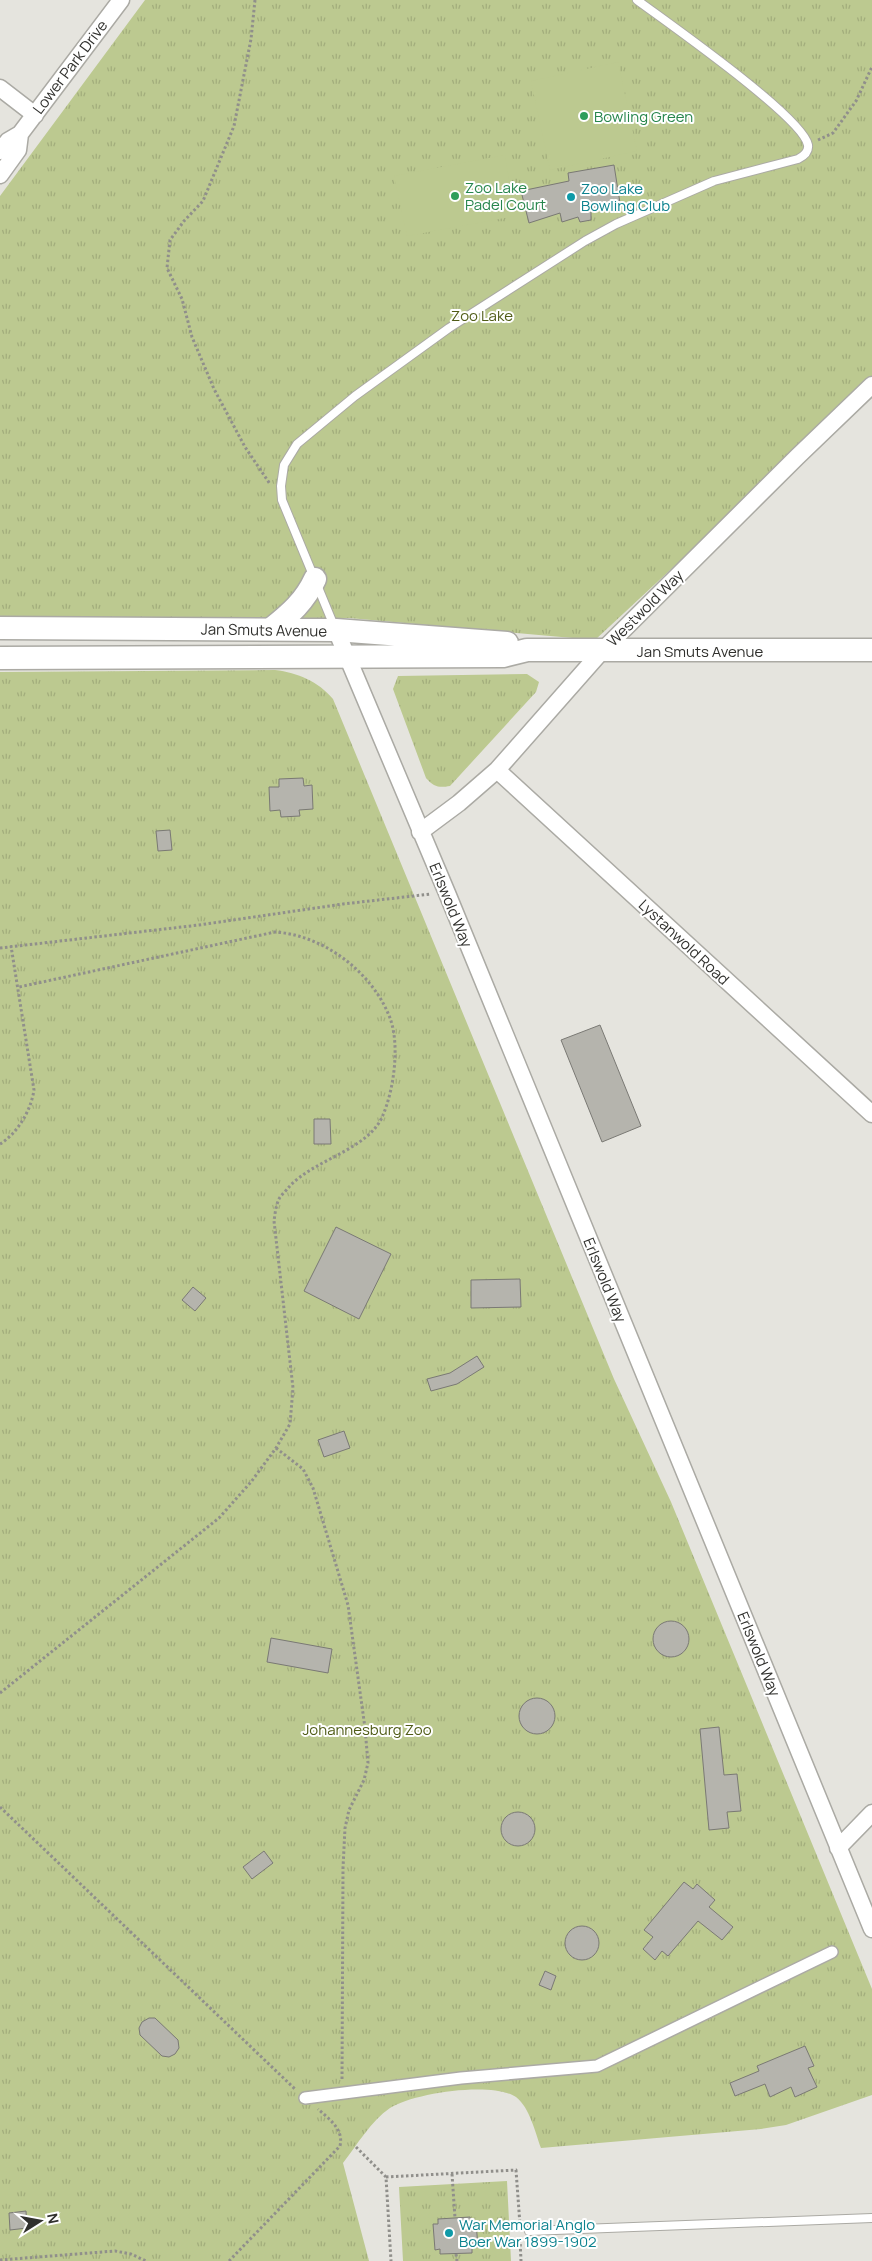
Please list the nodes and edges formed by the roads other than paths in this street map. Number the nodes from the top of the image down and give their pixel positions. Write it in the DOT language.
graph roads {
  1 [pos="121,0"];
  2 [pos="636,0"];
  3 [pos="0,88"];
  4 [pos="35,115"];
  5 [pos="20,134"];
  6 [pos="0,151"];
  7 [pos="0,175"];
  8 [pos="872,385"];
  9 [pos="315,579"];
  10 [pos="0,628"];
  11 [pos="271,629"];
  12 [pos="336,630"];
  13 [pos="527,650"];
  14 [pos="600,652"];
  15 [pos="870,652"];
  16 [pos="0,658"];
  17 [pos="348,658"];
  18 [pos="497,770"];
  19 [pos="420,832"];
  20 [pos="872,1114"];
  21 [pos="872,1814"];
  22 [pos="838,1848"];
  23 [pos="872,1929"];
  24 [pos="832,1952"];
  25 [pos="305,2098"];
  26 [pos="872,2218"];
  27 [pos="529,2231"];
  1 -- 4 [label="street, Lower Park Drive"];
  2 -- 9 [label="lane"];
  3 -- 4 [label="street"];
  4 -- 5 [label="street, Lower Park Drive"];
  5 -- 6 [label="street, Lower Park Drive"];
  5 -- 7 [label="street, Lower Park Drive"];
  8 -- 14 [label="street, Westwold Way"];
  9 -- 11 [label="main road"];
  9 -- 12 [label="lane"];
  10 -- 11 [label="main road, Jan Smuts Avenue"];
  11 -- 12 [label="main road, Jan Smuts Avenue"];
  12 -- 13 [label="main road, Jan Smuts Avenue"];
  12 -- 17 [label="street, Erlswold Way"];
  13 -- 14 [label="main road, Jan Smuts Avenue"];
  13 -- 17 [label="main road, Jan Smuts Avenue"];
  14 -- 15 [label="main road, Jan Smuts Avenue"];
  14 -- 18 [label="street, Westwold Way"];
  16 -- 17 [label="main road, Jan Smuts Avenue"];
  17 -- 19 [label="street, Erlswold Way"];
  18 -- 19 [label="street, Westwold Way"];
  18 -- 20 [label="street, Lystanwold Road"];
  19 -- 22 [label="street, Erlswold Way"];
  21 -- 22 [label="street"];
  22 -- 23 [label="street, Erlswold Way"];
  24 -- 25 [label="street"];
  26 -- 27 [label="lane"];
}
